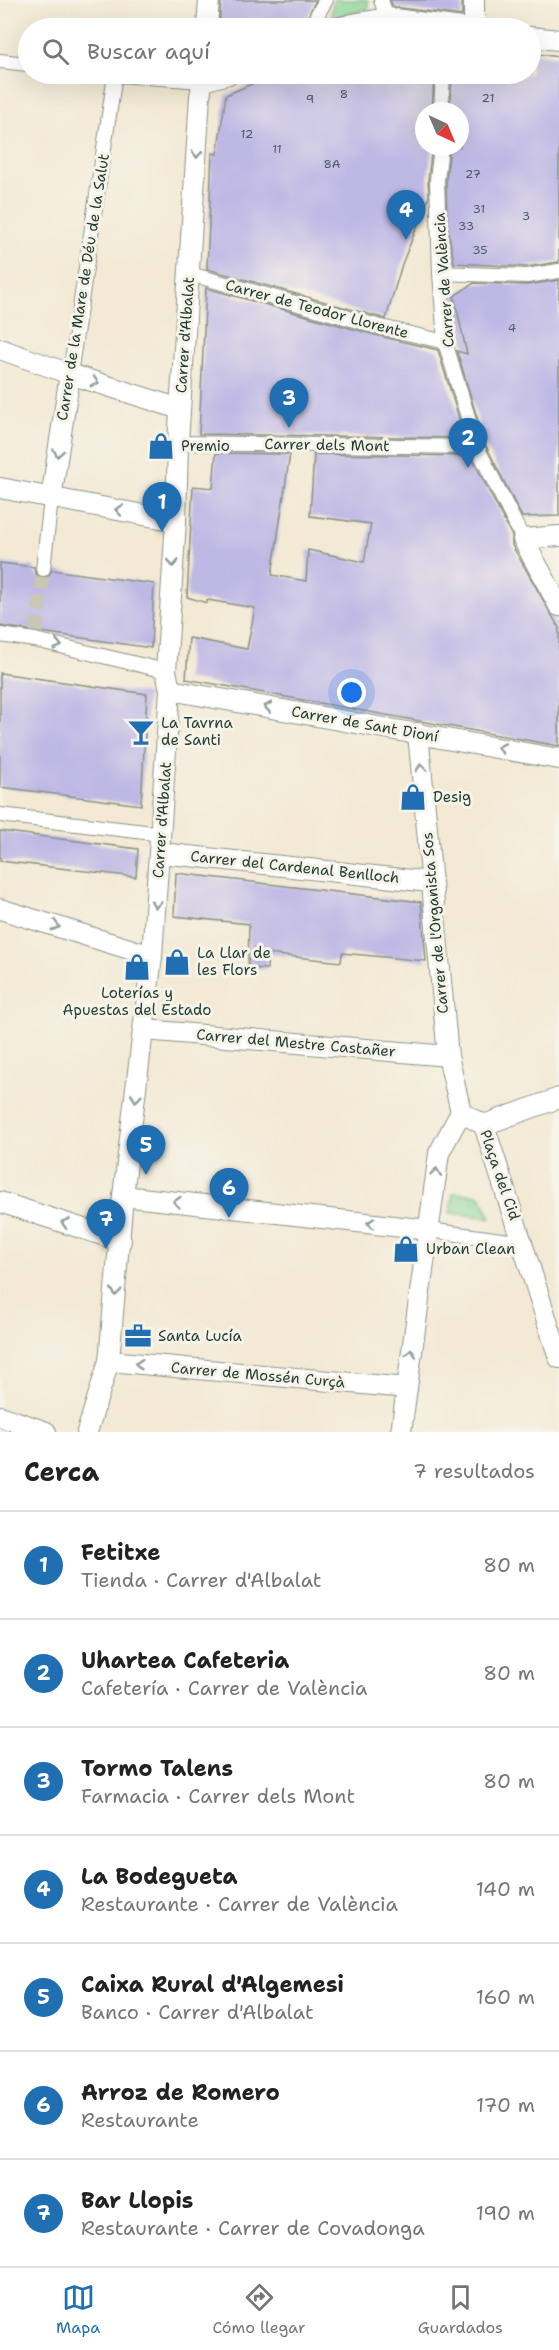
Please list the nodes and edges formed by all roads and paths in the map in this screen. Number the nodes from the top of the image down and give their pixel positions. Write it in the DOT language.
graph roads {
  1 [pos="209,0"];
  2 [pos="326,0"];
  3 [pos="474,0"];
  4 [pos="384,9"];
  5 [pos="208,18"];
  6 [pos="318,18"];
  7 [pos="365,18"];
  8 [pos="417,18"];
  9 [pos="474,18"];
  10 [pos="541,37"];
  11 [pos="559,40"];
  12 [pos="0,61"];
  13 [pos="18,63"];
  14 [pos="108,84"];
  15 [pos="202,84"];
  16 [pos="441,84"];
  17 [pos="440,102"];
  18 [pos="440,156"];
  19 [pos="559,271"];
  20 [pos="440,273"];
  21 [pos="190,274"];
  22 [pos="445,342"];
  23 [pos="0,349"];
  24 [pos="70,374"];
  25 [pos="180,409"];
  26 [pos="178,443"];
  27 [pos="477,447"];
  28 [pos="0,489"];
  29 [pos="51,498"];
  30 [pos="176,521"];
  31 [pos="559,536"];
  32 [pos="523,538"];
  33 [pos="43,569"];
  34 [pos="559,606"];
  35 [pos="0,636"];
  36 [pos="168,680"];
  37 [pos="418,733"];
  38 [pos="559,759"];
  39 [pos="0,814"];
  40 [pos="161,843"];
  41 [pos="430,882"];
  42 [pos="0,909"];
  43 [pos="152,956"];
  44 [pos="145,1030"];
  45 [pos="448,1056"];
  46 [pos="559,1098"];
  47 [pos="460,1112"];
  48 [pos="484,1125"];
  49 [pos="123,1196"];
  50 [pos="0,1202"];
  51 [pos="429,1230"];
  52 [pos="120,1241"];
  53 [pos="523,1243"];
  54 [pos="559,1358"];
  55 [pos="109,1361"];
  56 [pos="407,1388"];
  57 [pos="0,1416"];
  58 [pos="46,1432"];
  59 [pos="87,1432"];
  60 [pos="401,1432"];
  1 -- 5 [label="street"];
  2 -- 6 [label="street"];
  3 -- 9 [label="street"];
  4 -- 7 [label="street"];
  4 -- 8 [label="street"];
  10 -- 11 [label="street"];
  12 -- 13 [label="street"];
  14 -- 24 [label="street, Carrer de la Mare de Déu de la Salut"];
  15 -- 21 [label="street, Carrer d'Albalat, one-way"];
  16 -- 17 [label="street"];
  18 -- 20 [label="street, Carrer de València"];
  19 -- 20 [label="street"];
  20 -- 22 [label="street, Carrer de València"];
  21 -- 22 [label="street, Carrer de Teodor Llorente"];
  21 -- 25 [label="street, Carrer d'Albalat"];
  22 -- 27 [label="street, Carrer de València"];
  23 -- 24 [label="street"];
  24 -- 25 [label="street, one-way"];
  24 -- 29 [label="street, Carrer de la Mare de Déu de la Salut, one-way"];
  25 -- 26 [label="street, Carrer d'Albalat"];
  26 -- 27 [label="street, Carrer dels Mont"];
  26 -- 30 [label="street, Carrer d'Albalat"];
  27 -- 32 [label="street, Carrer de València"];
  28 -- 29 [label="street"];
  30 -- 29 [label="street, one-way"];
  29 -- 33 [label="street"];
  30 -- 36 [label="street, Carrer d'Albalat, one-way"];
  31 -- 32 [label="street"];
  32 -- 34 [label="street, Carrer de València"];
  35 -- 36 [label="street, one-way"];
  37 -- 36 [label="street, Carrer de Sant Dioní, one-way"];
  36 -- 40 [label="street, Carrer d'Albalat"];
  38 -- 37 [label="street, Carrer de Sant Dioní, one-way"];
  41 -- 37 [label="street, Carrer de l'Organista Sos, one-way"];
  39 -- 40 [label="street"];
  40 -- 41 [label="street, Carrer del Cardenal Benlloch"];
  40 -- 43 [label="street, Carrer d'Albalat, one-way"];
  41 -- 45 [label="street, Carrer de l'Organista Sos"];
  42 -- 43 [label="street, one-way"];
  43 -- 44 [label="street, Carrer d'Albalat"];
  44 -- 45 [label="street, Carrer del Mestre Castañer"];
  44 -- 49 [label="street, Carrer d'Albalat, one-way"];
  45 -- 47 [label="street, Carrer de l'Organista Sos"];
  46 -- 48 [label="street"];
  47 -- 48 [label="street, Plaça del Cid"];
  51 -- 47 [label="street, one-way"];
  48 -- 53 [label="street, Plaça del Cid"];
  51 -- 49 [label="street, one-way"];
  49 -- 52 [label="street, Carrer d'Albalat"];
  52 -- 50 [label="street, one-way"];
  51 -- 53 [label="street, Plaça del Cid"];
  56 -- 51 [label="street, one-way"];
  52 -- 55 [label="street, Carrer d'Albalat, one-way"];
  53 -- 54 [label="street"];
  56 -- 55 [label="street, Carrer de Mossén Curçà, one-way"];
  55 -- 59 [label="street, Carrer d'Albalat"];
  56 -- 60 [label="street"];
  57 -- 58 [label="street"];
}
